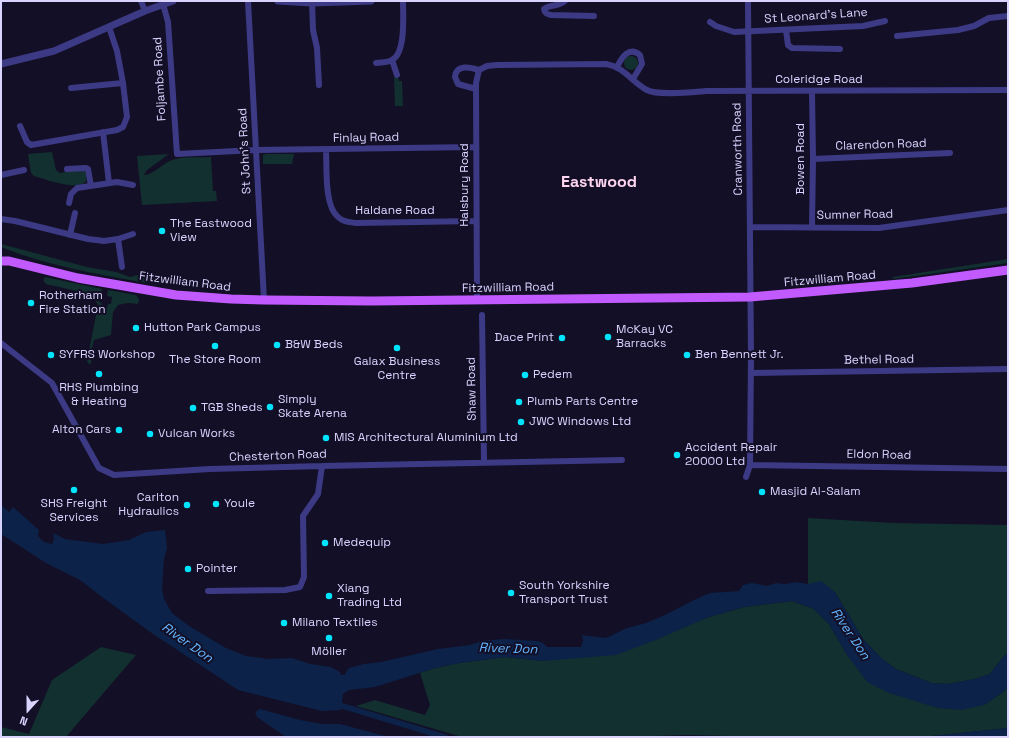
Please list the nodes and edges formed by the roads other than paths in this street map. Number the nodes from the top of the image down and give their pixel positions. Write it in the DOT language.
graph roads {
  1 [pos="141,1"];
  2 [pos="173,1"];
  3 [pos="248,1"];
  4 [pos="278,1"];
  5 [pos="371,1"];
  6 [pos="403,1"];
  7 [pos="565,1"];
  8 [pos="748,1"];
  9 [pos="312,2"];
  10 [pos="333,2"];
  11 [pos="163,4"];
  12 [pos="145,11"];
  13 [pos="594,16"];
  14 [pos="1008,16"];
  15 [pos="885,21"];
  16 [pos="710,22"];
  17 [pos="109,27"];
  18 [pos="786,30"];
  19 [pos="748,31"];
  20 [pos="897,36"];
  21 [pos="840,49"];
  22 [pos="392,60"];
  23 [pos="376,62"];
  24 [pos="1,64"];
  25 [pos="617,67"];
  26 [pos="480,70"];
  27 [pos="397,75"];
  28 [pos="633,79"];
  29 [pos="123,83"];
  30 [pos="319,86"];
  31 [pos="71,88"];
  32 [pos="476,89"];
  33 [pos="1008,90"];
  34 [pos="748,91"];
  35 [pos="812,92"];
  36 [pos="20,126"];
  37 [pos="103,132"];
  38 [pos="476,147"];
  39 [pos="256,150"];
  40 [pos="326,150"];
  41 [pos="950,153"];
  42 [pos="177,154"];
  43 [pos="813,159"];
  44 [pos="67,169"];
  45 [pos="24,170"];
  46 [pos="1,175"];
  47 [pos="109,183"];
  48 [pos="91,186"];
  49 [pos="133,186"];
  50 [pos="69,203"];
  51 [pos="1008,210"];
  52 [pos="75,213"];
  53 [pos="1,219"];
  54 [pos="476,221"];
  55 [pos="750,227"];
  56 [pos="812,227"];
  57 [pos="133,234"];
  58 [pos="70,235"];
  59 [pos="118,238"];
  60 [pos="1,255"];
  61 [pos="5,261"];
  62 [pos="122,267"];
  63 [pos="1008,270"];
  64 [pos="750,297"];
  65 [pos="264,300"];
  66 [pos="477,300"];
  67 [pos="482,315"];
  68 [pos="1,343"];
  69 [pos="1008,369"];
  70 [pos="751,373"];
  71 [pos="622,460"];
  72 [pos="484,462"];
  73 [pos="750,464"];
  74 [pos="322,466"];
  75 [pos="1008,469"];
  76 [pos="746,476"];
  77 [pos="208,591"];
  1 -- 12 [label="street"];
  2 -- 11 [label="street"];
  3 -- 39 [label="street, St John's Road"];
  4 -- 9 [label="street"];
  5 -- 10 [label="street"];
  6 -- 22 [label="street"];
  7 -- 13 [label="street"];
  8 -- 19 [label="street, Cranworth Road"];
  9 -- 10 [label="street"];
  9 -- 30 [label="street"];
  11 -- 12 [label="street"];
  11 -- 42 [label="street, Foljambe Road"];
  12 -- 17 [label="street"];
  14 -- 20 [label="street"];
  15 -- 18 [label="street, St Leonard's Lane"];
  16 -- 19 [label="street, St Leonard's Lane"];
  17 -- 24 [label="street"];
  17 -- 29 [label="street"];
  18 -- 19 [label="street, St Leonard's Lane"];
  18 -- 21 [label="street"];
  19 -- 34 [label="street, Cranworth Road"];
  22 -- 23 [label="street"];
  22 -- 27 [label="street"];
  25 -- 26 [label="street, Coleridge Road"];
  25 -- 28 [label="street, Coleridge Road"];
  25 -- 28 [label="street"];
  26 -- 32 [label="street, Halsbury Road"];
  26 -- 32 [label="street, Coleridge Road"];
  28 -- 34 [label="street, Coleridge Road"];
  29 -- 31 [label="street"];
  29 -- 37 [label="street"];
  32 -- 38 [label="street, Halsbury Road"];
  33 -- 35 [label="street, Coleridge Road"];
  34 -- 35 [label="street, Coleridge Road"];
  34 -- 55 [label="street, Cranworth Road"];
  35 -- 43 [label="street, Bowen Road"];
  36 -- 37 [label="street"];
  37 -- 47 [label="street"];
  38 -- 40 [label="street, Finlay Road"];
  38 -- 54 [label="street, Halsbury Road"];
  39 -- 40 [label="street, Finlay Road"];
  39 -- 42 [label="street, Finlay Road"];
  39 -- 65 [label="street, St John's Road"];
  40 -- 54 [label="street, Haldane Road"];
  41 -- 43 [label="street, Clarendon Road"];
  43 -- 56 [label="street, Bowen Road"];
  44 -- 48 [label="street"];
  45 -- 46 [label="street"];
  47 -- 48 [label="street"];
  47 -- 49 [label="street"];
  48 -- 50 [label="street"];
  51 -- 56 [label="street, Sumner Road"];
  52 -- 58 [label="street"];
  53 -- 58 [label="street"];
  54 -- 66 [label="street, Halsbury Road"];
  55 -- 56 [label="street, Sumner Road"];
  55 -- 64 [label="street, Cranworth Road"];
  57 -- 59 [label="street"];
  58 -- 59 [label="street"];
  59 -- 62 [label="street"];
  60 -- 61 [label="main road, Fitzwilliam Road"];
  61 -- 65 [label="main road, Fitzwilliam Road"];
  63 -- 64 [label="main road, Fitzwilliam Road"];
  64 -- 66 [label="main road, Fitzwilliam Road"];
  64 -- 70 [label="street, Cranworth Road"];
  65 -- 66 [label="main road, Fitzwilliam Road"];
  67 -- 72 [label="street, Shaw Road"];
  68 -- 74 [label="street, Chesterton Road"];
  69 -- 70 [label="street, Bethel Road"];
  70 -- 73 [label="street, Cranworth Road"];
  71 -- 72 [label="street, Chesterton Road"];
  72 -- 74 [label="street, Chesterton Road"];
  73 -- 75 [label="street, Eldon Road"];
  73 -- 76 [label="street, Cranworth Road"];
  74 -- 77 [label="street"];
}
